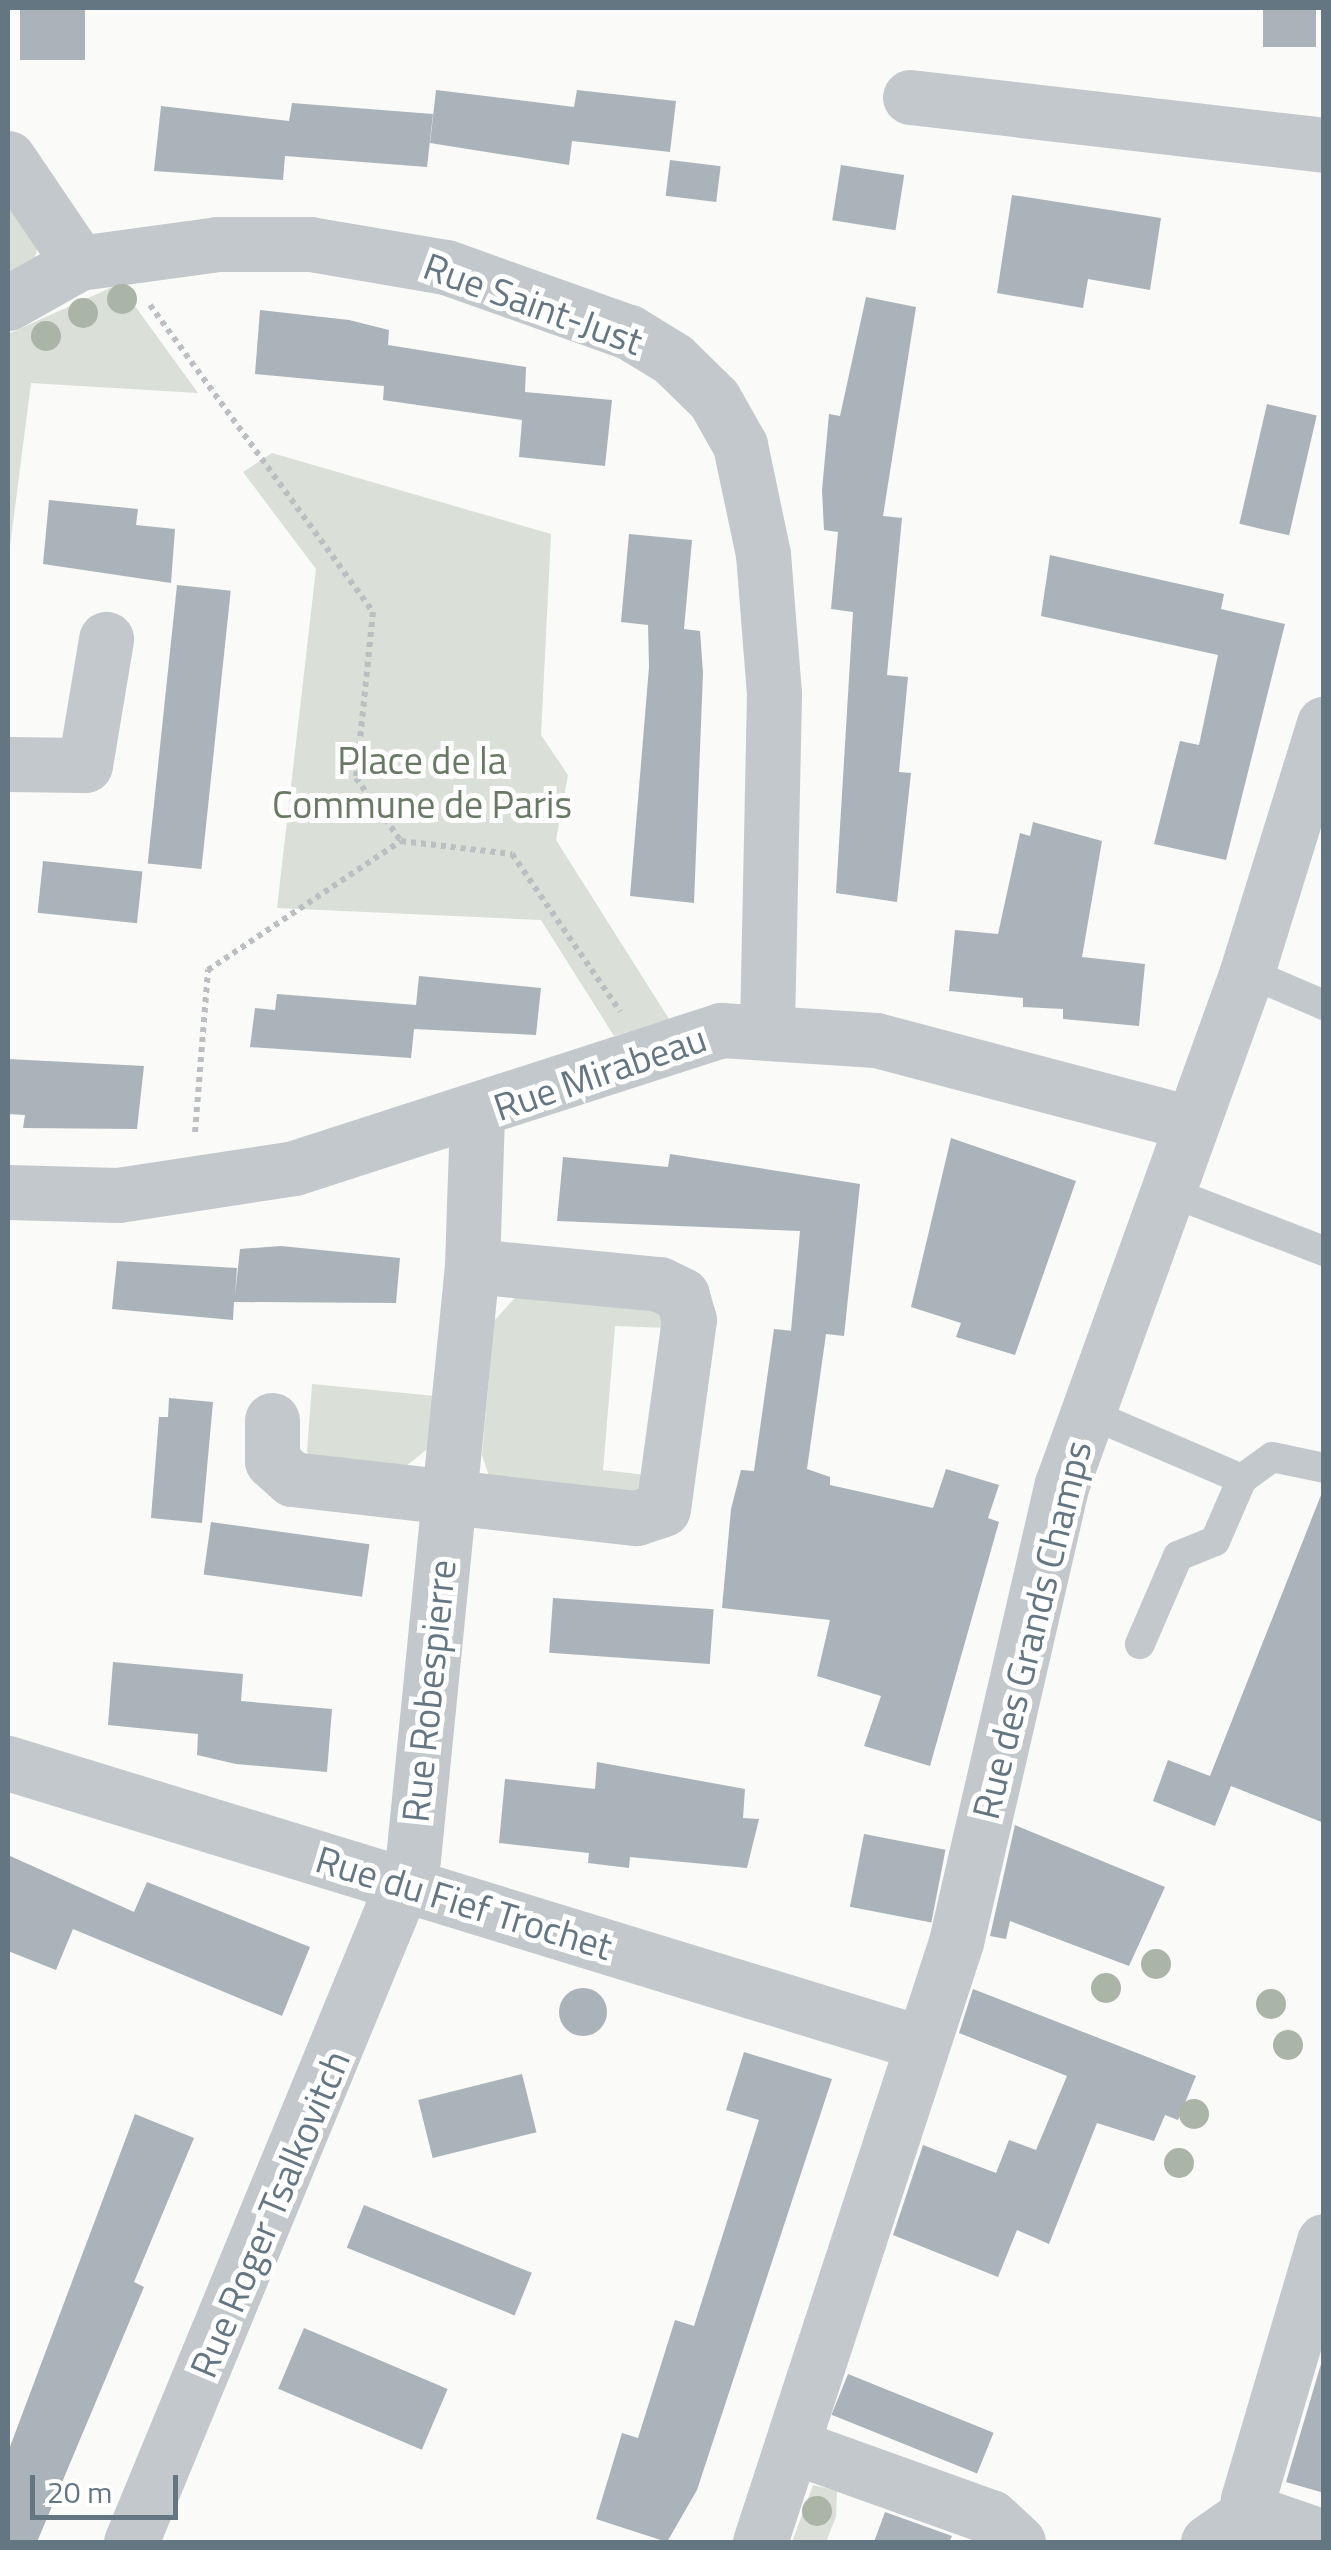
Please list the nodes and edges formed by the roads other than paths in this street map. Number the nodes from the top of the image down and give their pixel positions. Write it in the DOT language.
graph roads {
  1 [pos="910,97"];
  2 [pos="1324,145"];
  3 [pos="8,158"];
  4 [pos="98,259"];
  5 [pos="8,303"];
  6 [pos="106,639"];
  7 [pos="1324,724"];
  8 [pos="8,764"];
  9 [pos="1247,972"];
  10 [pos="1324,1004"];
  11 [pos="768,1028"];
  12 [pos="477,1116"];
  13 [pos="1191,1123"];
  14 [pos="1165,1190"];
  15 [pos="8,1192"];
  16 [pos="1324,1251"];
  17 [pos="472,1266"];
  18 [pos="1088,1413"];
  19 [pos="272,1420"];
  20 [pos="1324,1468"];
  21 [pos="1242,1479"];
  22 [pos="448,1497"];
  23 [pos="1140,1644"];
  24 [pos="8,1764"];
  25 [pos="404,1884"];
  26 [pos="922,2043"];
  27 [pos="1324,2242"];
  28 [pos="794,2447"];
  29 [pos="1229,2527"];
  30 [pos="1324,2537"];
  31 [pos="131,2542"];
  32 [pos="760,2542"];
  33 [pos="1018,2542"];
  1 -- 2 [label="street"];
  3 -- 4 [label="street"];
  4 -- 5 [label="street, Rue Saint-Just"];
  4 -- 11 [label="street, Rue Saint-Just"];
  6 -- 8 [label="street"];
  7 -- 9 [label="street, Rue des Grands Champs"];
  9 -- 10 [label="lane"];
  9 -- 13 [label="street, Rue des Grands Champs"];
  11 -- 12 [label="street, Rue Mirabeau"];
  11 -- 13 [label="street, Rue Mirabeau"];
  12 -- 15 [label="street, Rue Mirabeau"];
  12 -- 17 [label="street, Rue Robespierre"];
  13 -- 14 [label="street, Rue des Grands Champs"];
  14 -- 16 [label="lane"];
  14 -- 18 [label="street, Rue des Grands Champs"];
  17 -- 22 [label="street, Rue Robespierre"];
  17 -- 22 [label="street"];
  18 -- 21 [label="lane"];
  18 -- 26 [label="street, Rue des Grands Champs"];
  19 -- 22 [label="street"];
  20 -- 21 [label="lane"];
  21 -- 23 [label="lane"];
  22 -- 25 [label="street, Rue Robespierre"];
  24 -- 25 [label="street, Rue du Fief Trochet"];
  25 -- 26 [label="street, Rue du Fief Trochet"];
  25 -- 31 [label="street, Rue Roger Tsalkovitch"];
  26 -- 28 [label="street, Rue des Grands Champs"];
  27 -- 29 [label="street"];
  28 -- 32 [label="street, Rue des Grands Champs"];
  28 -- 33 [label="street"];
  29 -- 30 [label="street"];
}
